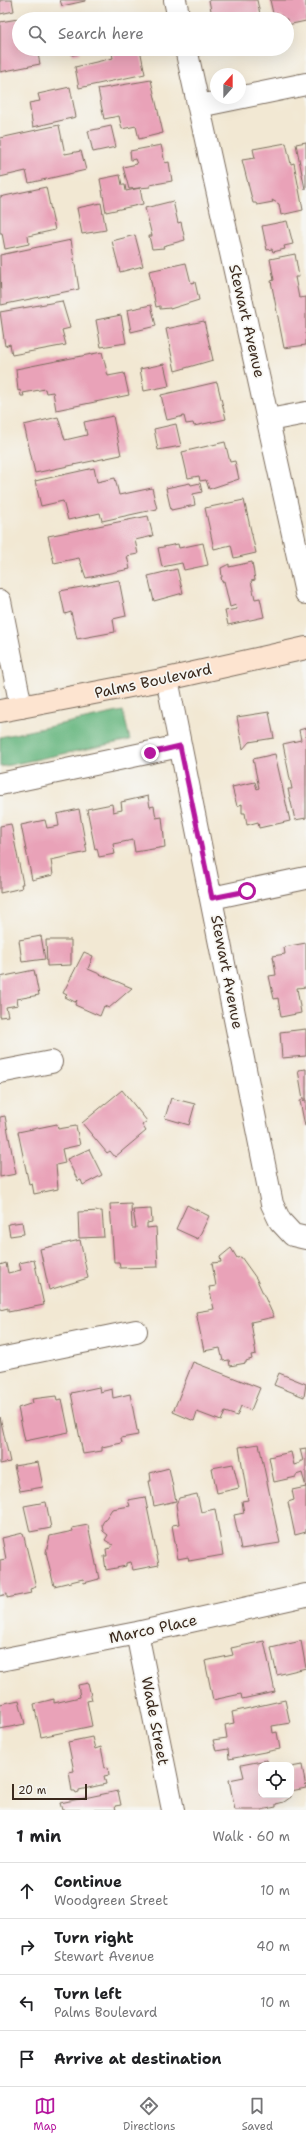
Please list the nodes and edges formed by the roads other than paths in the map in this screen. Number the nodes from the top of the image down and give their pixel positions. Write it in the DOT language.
graph roads {
  1 [pos="175,0"];
  2 [pos="178,12"];
  3 [pos="188,56"];
  4 [pos="306,84"];
  5 [pos="199,106"];
  6 [pos="306,413"];
  7 [pos="269,420"];
  8 [pos="306,593"];
  9 [pos="0,601"];
  10 [pos="306,648"];
  11 [pos="167,679"];
  12 [pos="21,707"];
  13 [pos="0,711"];
  14 [pos="180,746"];
  15 [pos="0,784"];
  16 [pos="306,878"];
  17 [pos="212,898"];
  18 [pos="51,1062"];
  19 [pos="0,1072"];
  20 [pos="300,1237"];
  21 [pos="136,1331"];
  22 [pos="0,1359"];
  23 [pos="306,1595"];
  24 [pos="137,1633"];
  25 [pos="0,1660"];
  26 [pos="173,1810"];
  1 -- 2 [label="street"];
  3 -- 5 [label="street, Stewart Avenue"];
  4 -- 5 [label="street"];
  5 -- 7 [label="street, Stewart Avenue"];
  6 -- 7 [label="street"];
  7 -- 8 [label="street, Stewart Avenue"];
  9 -- 12 [label="street"];
  10 -- 11 [label="street, Palms Boulevard"];
  11 -- 12 [label="street, Palms Boulevard"];
  11 -- 14 [label="street, Stewart Avenue"];
  12 -- 13 [label="street, Palms Boulevard"];
  14 -- 15 [label="street"];
  14 -- 17 [label="street, Stewart Avenue"];
  16 -- 17 [label="street"];
  17 -- 20 [label="street, Stewart Avenue"];
  18 -- 19 [label="street"];
  21 -- 22 [label="street"];
  23 -- 24 [label="street, Marco Place"];
  24 -- 25 [label="street, Marco Place"];
  24 -- 26 [label="street, Wade Street"];
}
